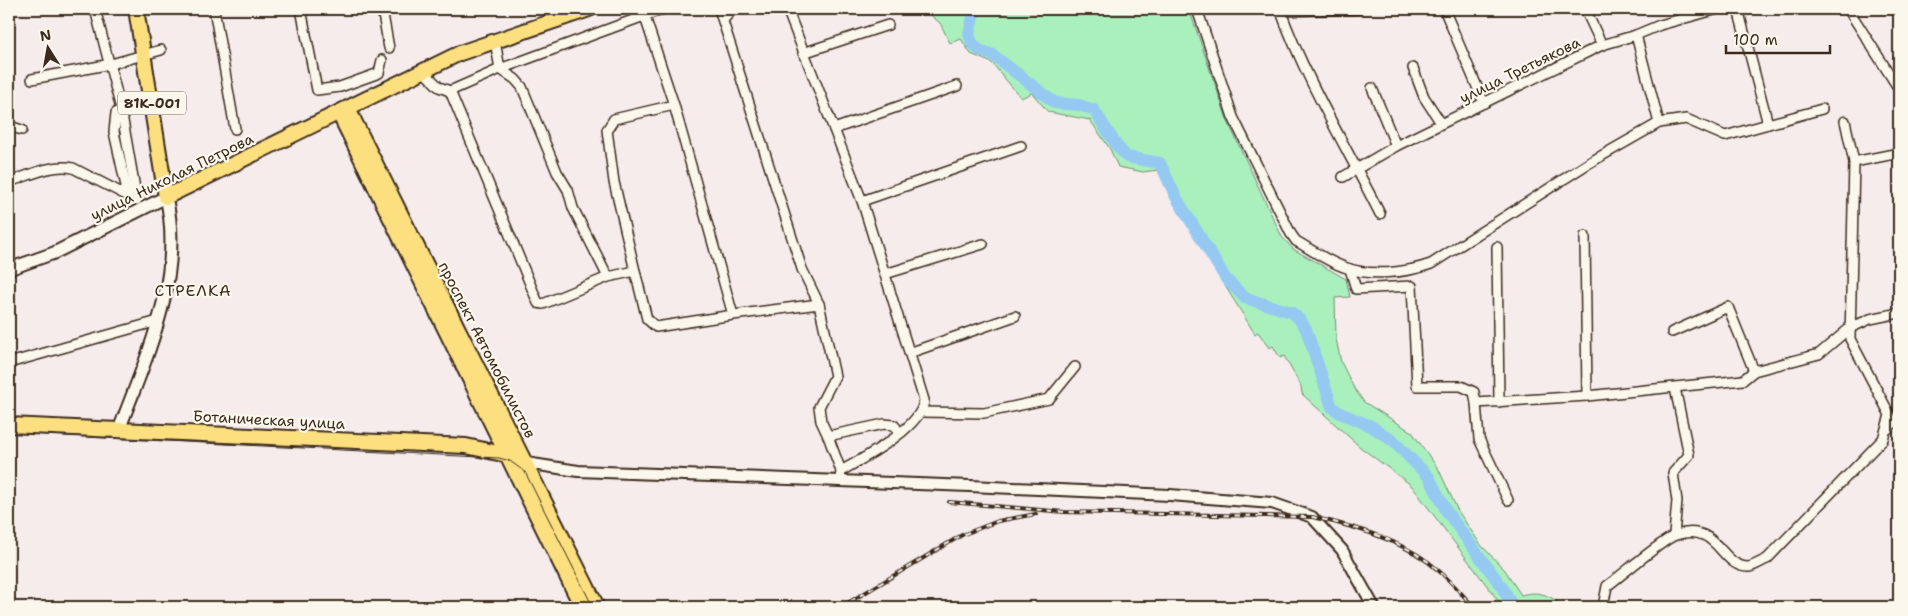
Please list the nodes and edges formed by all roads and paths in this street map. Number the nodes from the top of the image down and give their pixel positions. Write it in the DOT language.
graph roads {
  1 [pos="95,9"];
  2 [pos="136,9"];
  3 [pos="214,9"];
  4 [pos="301,9"];
  5 [pos="382,9"];
  6 [pos="589,9"];
  7 [pos="663,9"];
  8 [pos="719,9"];
  9 [pos="733,9"];
  10 [pos="787,9"];
  11 [pos="1197,9"];
  12 [pos="1358,9"];
  13 [pos="1444,9"];
  14 [pos="1585,9"];
  15 [pos="1718,9"];
  16 [pos="1738,9"];
  17 [pos="1848,9"];
  18 [pos="1280,10"];
  19 [pos="644,14"];
  20 [pos="724,19"];
  21 [pos="888,26"];
  22 [pos="1636,35"];
  23 [pos="495,40"];
  24 [pos="1602,44"];
  25 [pos="389,48"];
  26 [pos="161,50"];
  27 [pos="803,53"];
  28 [pos="144,54"];
  29 [pos="382,60"];
  30 [pos="111,64"];
  31 [pos="1413,68"];
  32 [pos="500,69"];
  33 [pos="422,70"];
  34 [pos="32,79"];
  35 [pos="957,86"];
  36 [pos="1372,88"];
  37 [pos="1899,89"];
  38 [pos="450,91"];
  39 [pos="1484,103"];
  40 [pos="674,105"];
  41 [pos="121,109"];
  42 [pos="1822,109"];
  43 [pos="343,111"];
  44 [pos="1845,122"];
  45 [pos="1659,123"];
  46 [pos="1441,124"];
  47 [pos="1768,124"];
  48 [pos="9,126"];
  49 [pos="235,129"];
  50 [pos="834,129"];
  51 [pos="22,130"];
  52 [pos="1020,146"];
  53 [pos="1396,146"];
  54 [pos="1899,153"];
  55 [pos="1854,162"];
  56 [pos="1357,170"];
  57 [pos="1343,177"];
  58 [pos="9,182"];
  59 [pos="132,196"];
  60 [pos="166,197"];
  61 [pos="862,201"];
  62 [pos="140,210"];
  63 [pos="1380,214"];
  64 [pos="1585,236"];
  65 [pos="984,244"];
  66 [pos="1498,247"];
  67 [pos="9,269"];
  68 [pos="1350,269"];
  69 [pos="635,271"];
  70 [pos="885,274"];
  71 [pos="608,278"];
  72 [pos="819,304"];
  73 [pos="1899,313"];
  74 [pos="733,315"];
  75 [pos="1015,316"];
  76 [pos="158,321"];
  77 [pos="1850,328"];
  78 [pos="1672,332"];
  79 [pos="909,353"];
  80 [pos="9,363"];
  81 [pos="1075,368"];
  82 [pos="1754,371"];
  83 [pos="1675,388"];
  84 [pos="1587,396"];
  85 [pos="1499,402"];
  86 [pos="1476,403"];
  87 [pos="921,412"];
  88 [pos="1899,417"];
  89 [pos="9,426"];
  90 [pos="119,430"];
  91 [pos="1886,431"];
  92 [pos="900,432"];
  93 [pos="828,436"];
  94 [pos="507,454"];
  95 [pos="526,463"];
  96 [pos="840,476"];
  97 [pos="1508,500"];
  98 [pos="1674,535"];
  99 [pos="582,607"];
  100 [pos="597,607"];
  101 [pos="1374,607"];
  102 [pos="1603,607"];
  1 -- 30 [label="street"];
  2 -- 28 [label="main road, 81К-001"];
  3 -- 49 [label="street"];
  4 -- 29 [label="street"];
  5 -- 25 [label="street"];
  6 -- 23 [label="main road, улица Николая Петрова"];
  7 -- 19 [label="street"];
  8 -- 20 [label="street"];
  9 -- 20 [label="street"];
  10 -- 27 [label="street"];
  11 -- 68 [label="street"];
  12 -- 18 [label="street"];
  13 -- 39 [label="street"];
  14 -- 24 [label="street"];
  15 -- 22 [label="street, улица Третьякова"];
  16 -- 47 [label="street"];
  17 -- 37 [label="street"];
  18 -- 56 [label="street"];
  19 -- 32 [label="street"];
  19 -- 40 [label="street"];
  20 -- 72 [label="street"];
  21 -- 27 [label="street"];
  22 -- 24 [label="street, улица Третьякова"];
  22 -- 45 [label="street"];
  23 -- 32 [label="street"];
  23 -- 33 [label="main road, улица Николая Петрова"];
  24 -- 39 [label="street, улица Третьякова"];
  26 -- 28 [label="street"];
  27 -- 50 [label="street"];
  28 -- 30 [label="street"];
  28 -- 60 [label="main road, 81К-001"];
  30 -- 34 [label="street"];
  30 -- 41 [label="street"];
  31 -- 46 [label="street"];
  32 -- 38 [label="street"];
  32 -- 71 [label="street"];
  33 -- 38 [label="street"];
  33 -- 43 [label="main road, улица Николая Петрова"];
  35 -- 50 [label="street"];
  36 -- 53 [label="street"];
  38 -- 71 [label="street"];
  39 -- 46 [label="street, улица Третьякова"];
  40 -- 69 [label="street"];
  40 -- 74 [label="street"];
  41 -- 59 [label="street"];
  41 -- 59 [label="street"];
  42 -- 47 [label="street"];
  43 -- 60 [label="main road, улица Николая Петрова"];
  43 -- 94 [label="main road, проспект Автомобилистов"];
  43 -- 95 [label="main road, проспект Автомобилистов"];
  44 -- 55 [label="street"];
  45 -- 47 [label="street"];
  45 -- 68 [label="street"];
  46 -- 53 [label="street, улица Третьякова"];
  48 -- 51 [label="street"];
  50 -- 61 [label="street"];
  52 -- 61 [label="street"];
  53 -- 56 [label="street, улица Третьякова"];
  54 -- 55 [label="street"];
  55 -- 77 [label="street"];
  56 -- 57 [label="street, улица Третьякова"];
  56 -- 63 [label="street"];
  58 -- 59 [label="street"];
  59 -- 62 [label="street"];
  60 -- 62 [label="main road, улица Николая Петрова"];
  60 -- 76 [label="main road"];
  61 -- 70 [label="street"];
  62 -- 67 [label="main road, улица Николая Петрова"];
  64 -- 84 [label="street"];
  65 -- 70 [label="street"];
  66 -- 85 [label="street"];
  68 -- 86 [label="street"];
  69 -- 71 [label="street"];
  69 -- 74 [label="street"];
  70 -- 79 [label="street"];
  72 -- 74 [label="street"];
  72 -- 93 [label="street"];
  73 -- 77 [label="street"];
  75 -- 79 [label="street"];
  76 -- 80 [label="street"];
  76 -- 90 [label="main road"];
  77 -- 82 [label="street"];
  77 -- 91 [label="street"];
  78 -- 82 [label="street"];
  79 -- 87 [label="street"];
  81 -- 87 [label="street"];
  82 -- 83 [label="street"];
  83 -- 84 [label="street"];
  83 -- 98 [label="street"];
  84 -- 85 [label="street"];
  85 -- 86 [label="street"];
  86 -- 97 [label="street"];
  87 -- 92 [label="street"];
  88 -- 91 [label="street"];
  89 -- 90 [label="main road, Ботаническая улица"];
  90 -- 94 [label="main road, Ботаническая улица"];
  91 -- 98 [label="street"];
  92 -- 93 [label="street"];
  92 -- 96 [label="street"];
  93 -- 96 [label="street"];
  94 -- 95 [label="main road, Ботаническая улица"];
  94 -- 99 [label="main road, проспект Автомобилистов"];
  95 -- 96 [label="street"];
  95 -- 100 [label="main road, проспект Автомобилистов"];
  96 -- 101 [label="street"];
  98 -- 102 [label="street"];
}
